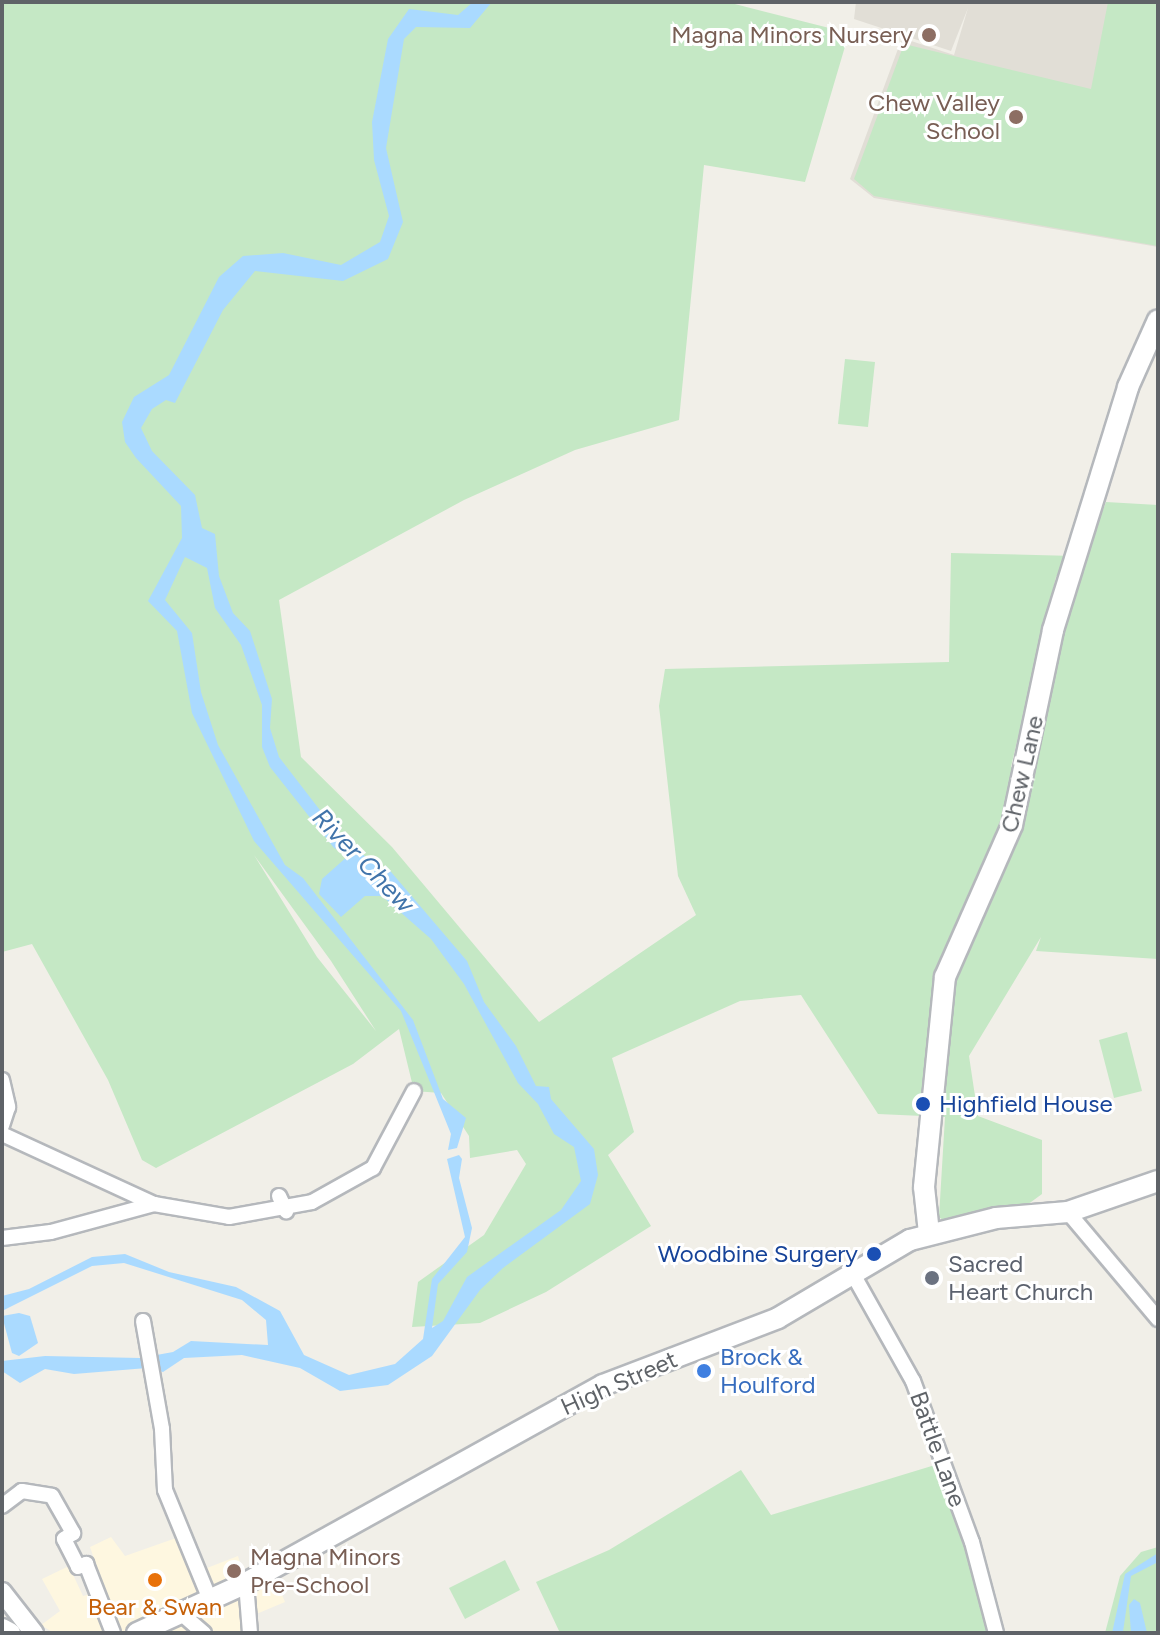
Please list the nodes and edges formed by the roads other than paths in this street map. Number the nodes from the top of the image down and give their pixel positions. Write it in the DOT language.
graph roads {
  1 [pos="1158,320"];
  2 [pos="2,1080"];
  3 [pos="414,1091"];
  4 [pos="2,1126"];
  5 [pos="2,1134"];
  6 [pos="1158,1181"];
  7 [pos="279,1196"];
  8 [pos="154,1204"];
  9 [pos="286,1211"];
  10 [pos="1068,1212"];
  11 [pos="929,1233"];
  12 [pos="2,1238"];
  13 [pos="854,1276"];
  14 [pos="1158,1319"];
  15 [pos="143,1321"];
  16 [pos="2,1506"];
  17 [pos="246,1583"];
  18 [pos="2,1592"];
  19 [pos="211,1602"];
  20 [pos="183,1615"];
  21 [pos="2,1629"];
  22 [pos="10,1633"];
  23 [pos="34,1633"];
  24 [pos="113,1633"];
  25 [pos="137,1633"];
  26 [pos="204,1633"];
  27 [pos="250,1633"];
  28 [pos="996,1633"];
  1 -- 11 [label="main road, Chew Lane"];
  2 -- 4 [label="street"];
  3 -- 9 [label="street"];
  5 -- 8 [label="street"];
  6 -- 10 [label="main road, High Street"];
  7 -- 9 [label="street"];
  8 -- 9 [label="street"];
  8 -- 12 [label="street"];
  10 -- 11 [label="main road, High Street"];
  10 -- 14 [label="street"];
  11 -- 13 [label="main road, High Street"];
  13 -- 17 [label="main road, High Street"];
  13 -- 28 [label="street, Battle Lane"];
  15 -- 19 [label="street"];
  16 -- 24 [label="street"];
  17 -- 19 [label="main road, High Street"];
  17 -- 27 [label="street"];
  18 -- 23 [label="street"];
  19 -- 20 [label="main road, High Street"];
  20 -- 25 [label="main road, High Street"];
  20 -- 26 [label="street"];
  21 -- 22 [label="main road"];
}
